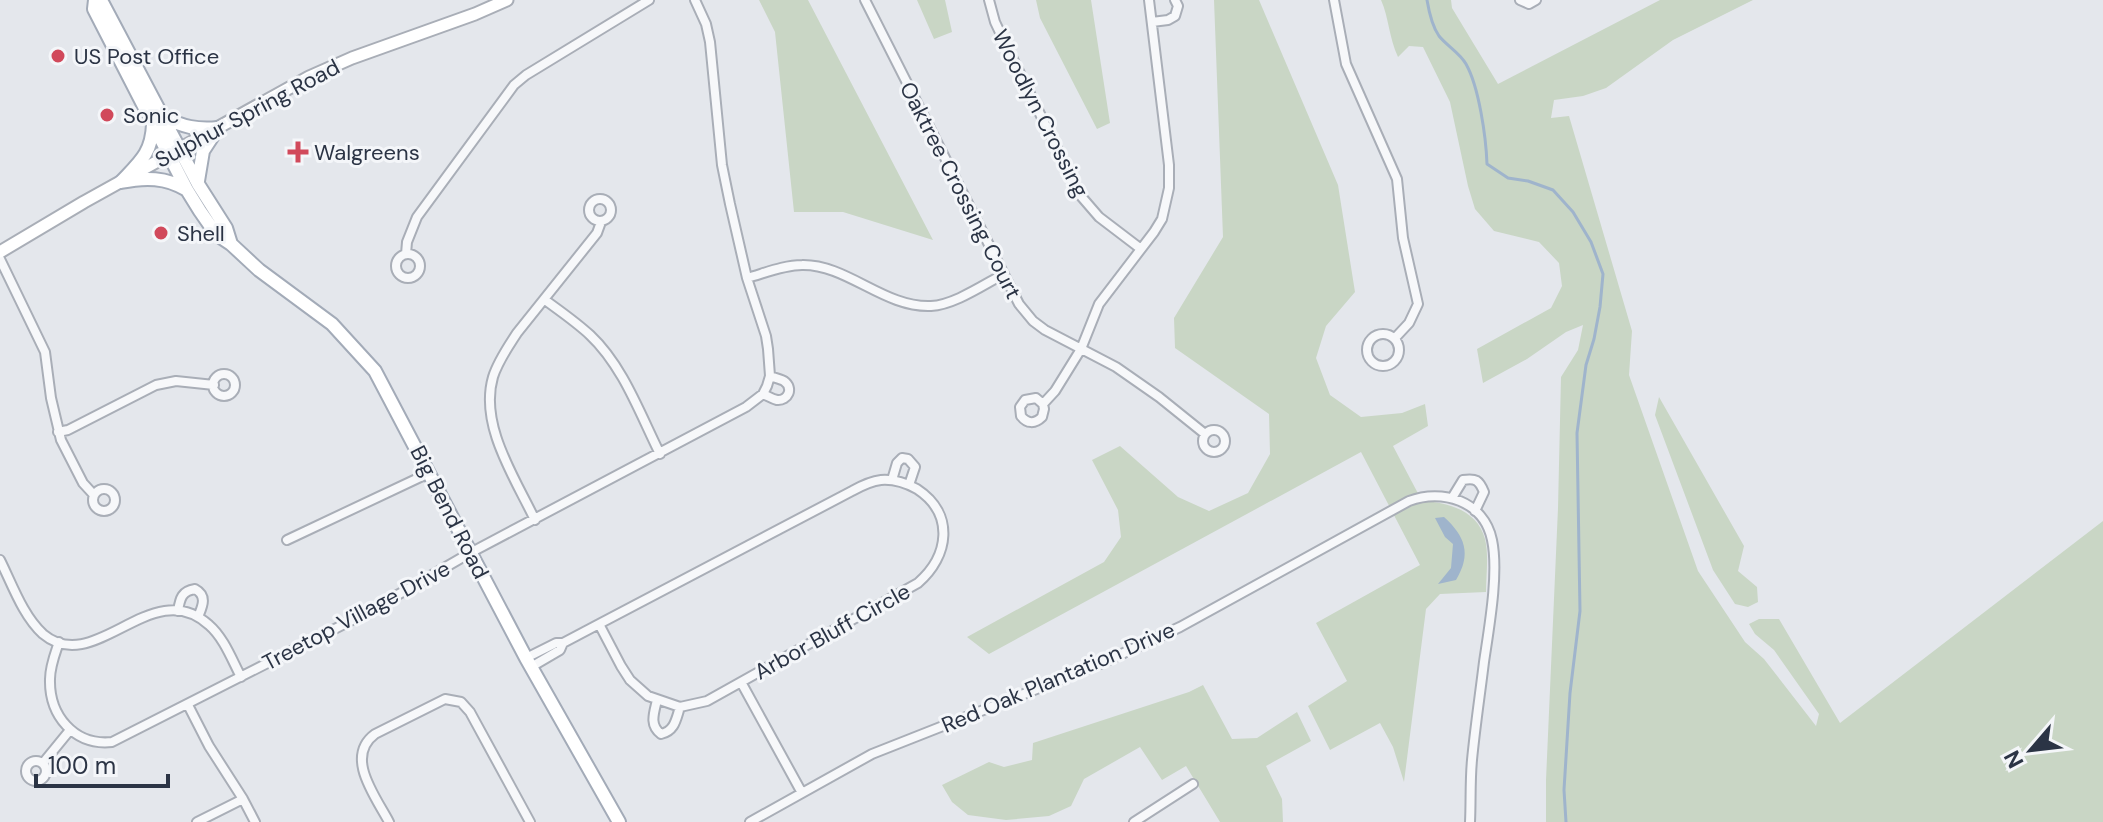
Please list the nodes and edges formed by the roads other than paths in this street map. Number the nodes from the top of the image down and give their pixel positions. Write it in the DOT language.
graph roads {
  1 [pos="97,0"];
  2 [pos="507,0"];
  3 [pos="649,0"];
  4 [pos="695,0"];
  5 [pos="865,0"];
  6 [pos="989,0"];
  7 [pos="1149,0"];
  8 [pos="1175,0"];
  9 [pos="1334,0"];
  10 [pos="1520,0"];
  11 [pos="1536,0"];
  12 [pos="1152,22"];
  13 [pos="158,119"];
  14 [pos="218,128"];
  15 [pos="174,152"];
  16 [pos="121,182"];
  17 [pos="193,187"];
  18 [pos="601,222"];
  19 [pos="1141,249"];
  20 [pos="0,252"];
  21 [pos="406,254"];
  22 [pos="0,259"];
  23 [pos="1004,274"];
  24 [pos="747,278"];
  25 [pos="545,300"];
  26 [pos="1395,338"];
  27 [pos="1081,349"];
  28 [pos="770,376"];
  29 [pos="214,385"];
  30 [pos="763,394"];
  31 [pos="1043,404"];
  32 [pos="58,432"];
  33 [pos="1205,434"];
  34 [pos="660,454"];
  35 [pos="429,473"];
  36 [pos="892,480"];
  37 [pos="909,485"];
  38 [pos="94,495"];
  39 [pos="1452,498"];
  40 [pos="1475,511"];
  41 [pos="535,520"];
  42 [pos="287,540"];
  43 [pos="470,553"];
  44 [pos="0,560"];
  45 [pos="178,611"];
  46 [pos="198,617"];
  47 [pos="599,624"];
  48 [pos="59,642"];
  49 [pos="528,662"];
  50 [pos="241,677"];
  51 [pos="741,682"];
  52 [pos="657,700"];
  53 [pos="188,705"];
  54 [pos="680,707"];
  55 [pos="70,730"];
  56 [pos="43,763"];
  57 [pos="1193,784"];
  58 [pos="802,793"];
  59 [pos="243,799"];
  60 [pos="197,822"];
  61 [pos="255,822"];
  62 [pos="389,822"];
  63 [pos="530,822"];
  64 [pos="619,822"];
  65 [pos="750,822"];
  66 [pos="1134,822"];
  67 [pos="1470,822"];
  1 -- 13 [label="main road, Big Bend Road"];
  2 -- 14 [label="street, Sulphur Spring Road"];
  3 -- 21 [label="street"];
  4 -- 24 [label="street, Treetop Village Drive"];
  5 -- 23 [label="street, Oaktree Crossing Court"];
  6 -- 19 [label="street, Woodlyn Crossing"];
  7 -- 12 [label="street"];
  8 -- 12 [label="street"];
  9 -- 26 [label="street"];
  10 -- 11 [label="street"];
  12 -- 19 [label="street"];
  13 -- 14 [label="main road"];
  13 -- 15 [label="main road, Big Bend Road"];
  13 -- 16 [label="main road"];
  14 -- 15 [label="street, Sulphur Spring Road"];
  14 -- 17 [label="main road"];
  15 -- 16 [label="street, Sulphur Spring Road"];
  15 -- 17 [label="main road, Big Bend Road"];
  16 -- 17 [label="main road"];
  16 -- 20 [label="street, Sulphur Spring Road"];
  17 -- 35 [label="main road, Big Bend Road"];
  18 -- 25 [label="street"];
  19 -- 27 [label="street"];
  22 -- 32 [label="street"];
  23 -- 24 [label="street"];
  23 -- 27 [label="street, Oaktree Crossing Court"];
  24 -- 28 [label="street, Treetop Village Drive"];
  25 -- 34 [label="street"];
  25 -- 41 [label="street"];
  26 -- 26 [label="street"];
  27 -- 31 [label="street"];
  27 -- 33 [label="street, Oaktree Crossing Court"];
  28 -- 30 [label="street, Treetop Village Drive"];
  28 -- 30 [label="street, Treetop Village Drive"];
  29 -- 32 [label="street"];
  30 -- 34 [label="street, Treetop Village Drive"];
  32 -- 38 [label="street"];
  34 -- 41 [label="street, Treetop Village Drive"];
  35 -- 42 [label="street"];
  35 -- 43 [label="main road, Big Bend Road"];
  36 -- 37 [label="street, Arbor Bluff Circle"];
  36 -- 37 [label="street, Arbor Bluff Circle"];
  36 -- 47 [label="street, Arbor Bluff Circle"];
  37 -- 51 [label="street, Arbor Bluff Circle"];
  39 -- 40 [label="street"];
  39 -- 40 [label="street, Red Oak Plantation Drive"];
  39 -- 58 [label="street, Red Oak Plantation Drive"];
  40 -- 67 [label="street, Red Oak Plantation Drive"];
  41 -- 43 [label="street, Treetop Village Drive"];
  43 -- 49 [label="main road, Big Bend Road"];
  43 -- 50 [label="street, Treetop Village Drive"];
  44 -- 48 [label="street"];
  45 -- 46 [label="street"];
  45 -- 46 [label="street"];
  45 -- 48 [label="street"];
  46 -- 50 [label="street"];
  47 -- 49 [label="street, Arbor Bluff Circle"];
  47 -- 52 [label="street"];
  48 -- 55 [label="street"];
  49 -- 64 [label="main road, Big Bend Road"];
  50 -- 53 [label="street, Treetop Village Drive"];
  51 -- 54 [label="street, Arbor Bluff Circle"];
  51 -- 58 [label="street"];
  52 -- 54 [label="street"];
  52 -- 54 [label="street"];
  53 -- 55 [label="street, Treetop Village Drive"];
  53 -- 59 [label="street"];
  55 -- 56 [label="street"];
  57 -- 66 [label="street"];
  58 -- 65 [label="street, Red Oak Plantation Drive"];
  59 -- 60 [label="street"];
  59 -- 61 [label="street"];
  62 -- 63 [label="street"];
}
